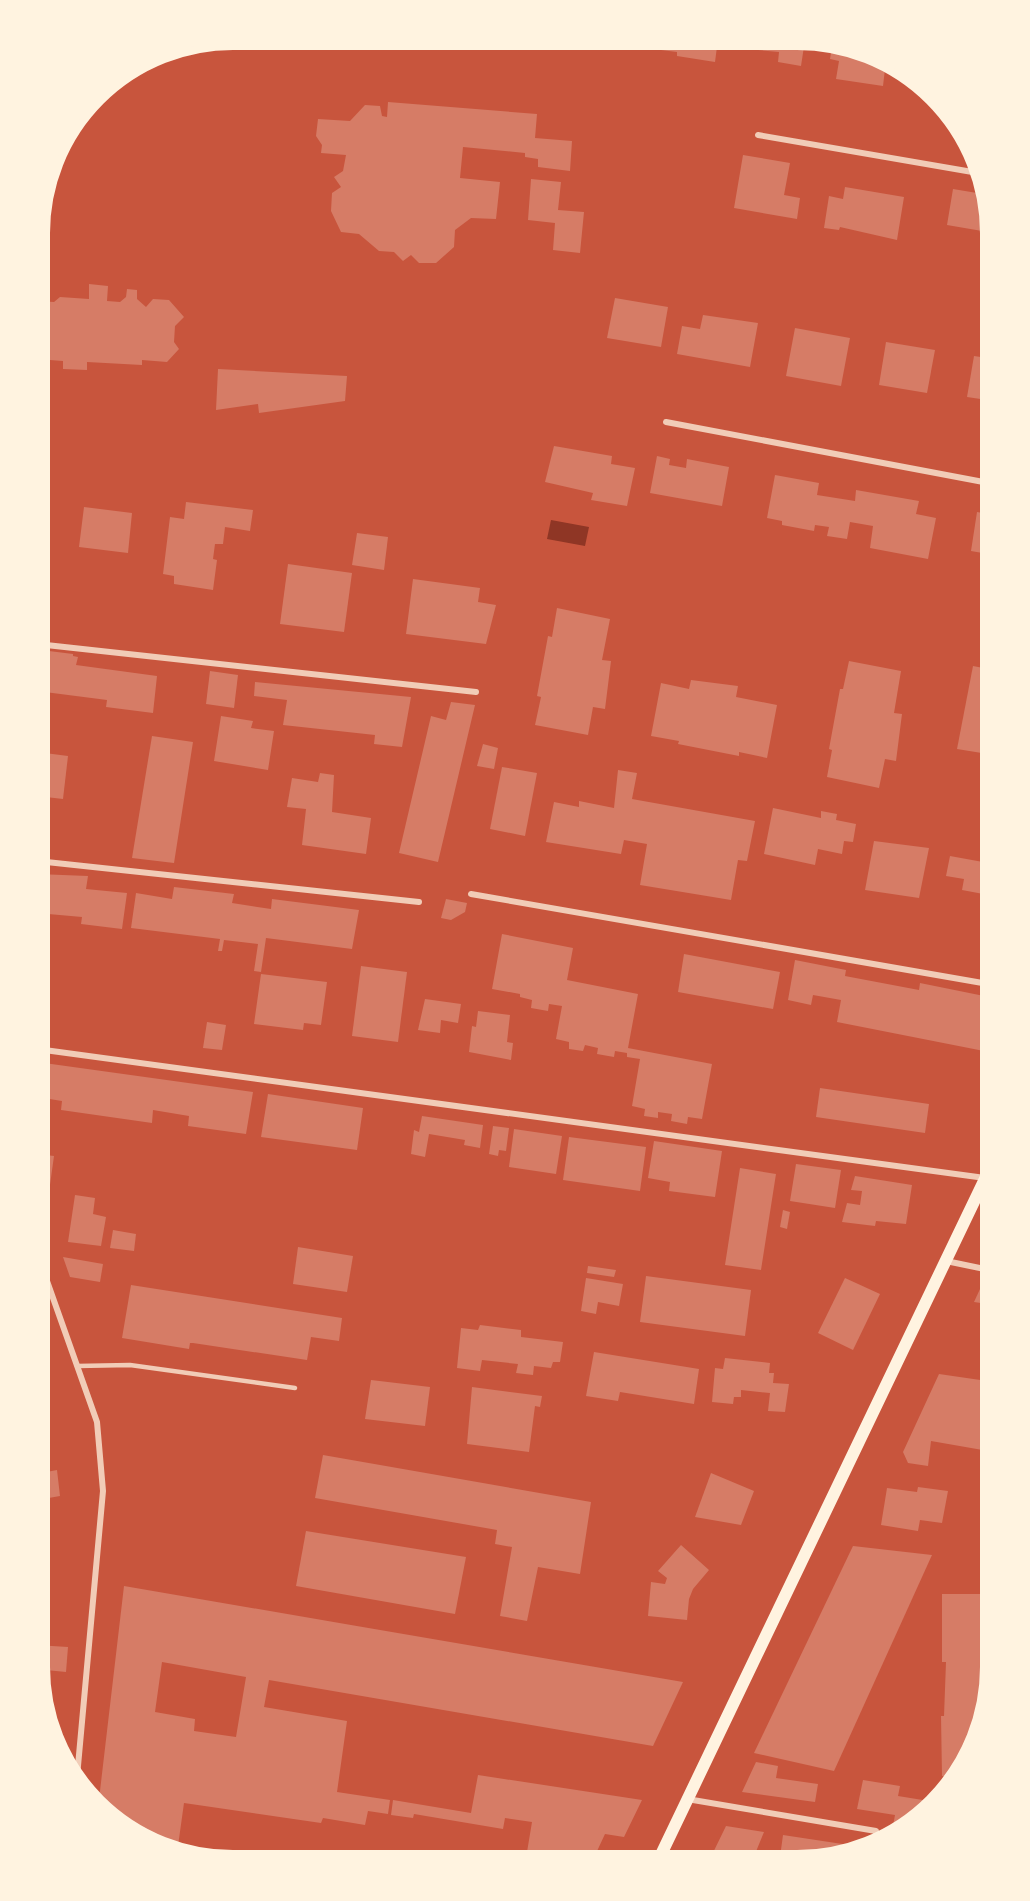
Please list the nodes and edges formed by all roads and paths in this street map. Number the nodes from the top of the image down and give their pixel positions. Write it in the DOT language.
graph roads {
  1 [pos="758,135"];
  2 [pos="973,172"];
  3 [pos="666,422"];
  4 [pos="984,481"];
  5 [pos="46,645"];
  6 [pos="476,692"];
  7 [pos="46,862"];
  8 [pos="471,894"];
  9 [pos="419,902"];
  10 [pos="983,983"];
  11 [pos="46,1049"];
  12 [pos="983,1179"];
  13 [pos="983,1182"];
  14 [pos="946,1261"];
  15 [pos="983,1268"];
  16 [pos="46,1278"];
  17 [pos="77,1366"];
  18 [pos="295,1388"];
  19 [pos="78,1770"];
  20 [pos="687,1799"];
  21 [pos="876,1836"];
  22 [pos="661,1854"];
  1 -- 2 [label="street"];
  3 -- 4 [label="street"];
  5 -- 6 [label="street"];
  7 -- 9 [label="street"];
  8 -- 10 [label="street"];
  11 -- 12 [label="street"];
  13 -- 14 [label="main road"];
  14 -- 15 [label="street"];
  14 -- 20 [label="main road"];
  16 -- 17 [label="street"];
  17 -- 18 [label="lane"];
  17 -- 19 [label="street"];
  20 -- 21 [label="street"];
  20 -- 22 [label="main road"];
}
